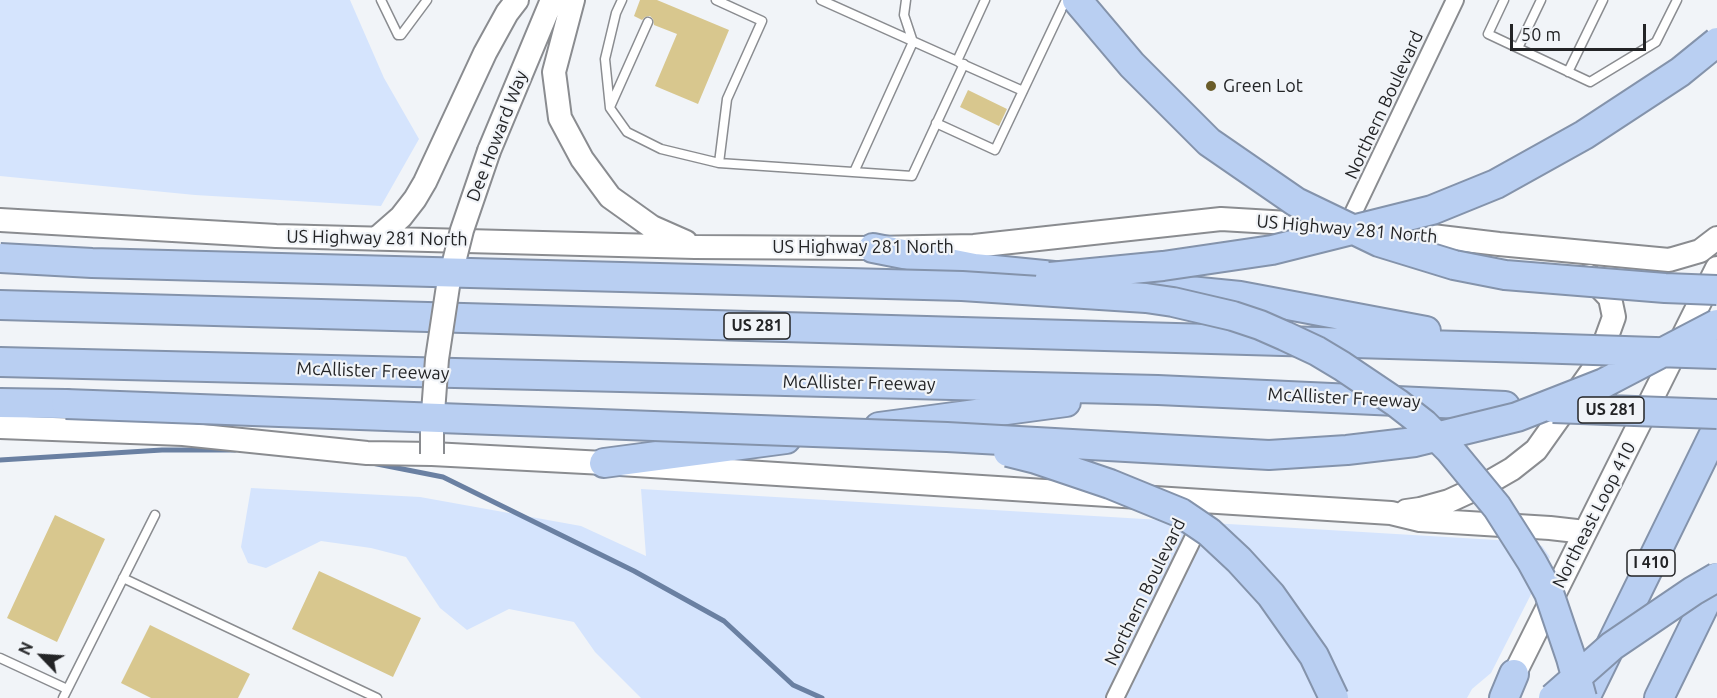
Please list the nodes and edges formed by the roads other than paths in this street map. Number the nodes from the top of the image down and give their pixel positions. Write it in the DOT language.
graph roads {
  1 [pos="381,0"];
  2 [pos="427,0"];
  3 [pos="517,0"];
  4 [pos="552,0"];
  5 [pos="573,0"];
  6 [pos="622,0"];
  7 [pos="716,0"];
  8 [pos="822,0"];
  9 [pos="906,0"];
  10 [pos="986,0"];
  11 [pos="1066,0"];
  12 [pos="1077,0"];
  13 [pos="1455,0"];
  14 [pos="1504,0"];
  15 [pos="1541,0"];
  16 [pos="1603,0"];
  17 [pos="1677,0"];
  18 [pos="648,22"];
  19 [pos="914,42"];
  20 [pos="1717,42"];
  21 [pos="1518,48"];
  22 [pos="960,63"];
  23 [pos="1568,72"];
  24 [pos="1023,92"];
  25 [pos="609,108"];
  26 [pos="936,123"];
  27 [pos="719,163"];
  28 [pos="854,172"];
  29 [pos="0,220"];
  30 [pos="1347,226"];
  31 [pos="377,238"];
  32 [pos="1717,238"];
  33 [pos="1499,244"];
  34 [pos="695,247"];
  35 [pos="873,248"];
  36 [pos="0,258"];
  37 [pos="1717,267"];
  38 [pos="962,286"];
  39 [pos="1717,290"];
  40 [pos="0,305"];
  41 [pos="1717,324"];
  42 [pos="1523,347"];
  43 [pos="1717,354"];
  44 [pos="0,362"];
  45 [pos="1158,390"];
  46 [pos="0,403"];
  47 [pos="1717,414"];
  48 [pos="0,427"];
  49 [pos="1717,428"];
  50 [pos="947,437"];
  51 [pos="432,454"];
  52 [pos="604,463"];
  53 [pos="1210,503"];
  54 [pos="1391,513"];
  55 [pos="155,515"];
  56 [pos="1585,532"];
  57 [pos="123,578"];
  58 [pos="1717,578"];
  59 [pos="0,658"];
  60 [pos="67,689"];
  61 [pos="1507,690"];
  62 [pos="63,698"];
  63 [pos="377,698"];
  64 [pos="1115,698"];
  65 [pos="1334,698"];
  66 [pos="1553,698"];
  67 [pos="1584,698"];
  68 [pos="1659,698"];
  1 -- 2 [label="lane"];
  3 -- 31 [label="main road"];
  4 -- 51 [label="main road, Dee Howard Way, bridge"];
  5 -- 34 [label="main road"];
  6 -- 25 [label="lane"];
  7 -- 27 [label="lane"];
  8 -- 19 [label="lane"];
  9 -- 19 [label="lane"];
  10 -- 22 [label="lane"];
  11 -- 24 [label="lane"];
  12 -- 39 [label="highway, bridge"];
  13 -- 30 [label="street, Northern Boulevard"];
  14 -- 21 [label="lane"];
  15 -- 21 [label="lane"];
  16 -- 23 [label="lane"];
  17 -- 23 [label="lane"];
  18 -- 25 [label="lane"];
  19 -- 22 [label="lane"];
  19 -- 28 [label="lane"];
  20 -- 38 [label="highway, bridge"];
  21 -- 23 [label="lane"];
  22 -- 24 [label="lane"];
  22 -- 26 [label="lane"];
  24 -- 26 [label="lane"];
  25 -- 27 [label="lane"];
  26 -- 28 [label="lane"];
  27 -- 28 [label="lane"];
  29 -- 31 [label="main road, US Highway 281 North"];
  30 -- 33 [label="main road, US Highway 281 North"];
  30 -- 35 [label="main road, US Highway 281 North"];
  31 -- 34 [label="main road, US Highway 281 North"];
  32 -- 33 [label="main road, US Highway 281 North"];
  33 -- 54 [label="main road"];
  34 -- 35 [label="main road, US Highway 281 North"];
  35 -- 42 [label="highway"];
  36 -- 38 [label="highway, bridge"];
  37 -- 56 [label="main road, Northeast Loop 410"];
  38 -- 67 [label="highway, bridge"];
  40 -- 42 [label="highway, US 281"];
  41 -- 50 [label="highway, bridge"];
  42 -- 43 [label="highway, US 281, bridge"];
  44 -- 45 [label="highway, McAllister Freeway / US 281"];
  45 -- 47 [label="highway, McAllister Freeway / US 281, bridge"];
  45 -- 52 [label="highway"];
  46 -- 50 [label="highway, bridge"];
  48 -- 51 [label="main road"];
  49 -- 67 [label="highway, I 410"];
  50 -- 65 [label="highway, bridge"];
  51 -- 52 [label="main road"];
  52 -- 53 [label="main road"];
  53 -- 54 [label="main road"];
  53 -- 64 [label="street, Northern Boulevard"];
  54 -- 56 [label="main road"];
  55 -- 57 [label="lane"];
  56 -- 61 [label="main road, Northeast Loop 410"];
  57 -- 60 [label="lane"];
  57 -- 63 [label="lane"];
  58 -- 66 [label="highway, bridge"];
  58 -- 68 [label="highway"];
  59 -- 60 [label="lane"];
  60 -- 62 [label="lane"];
}
